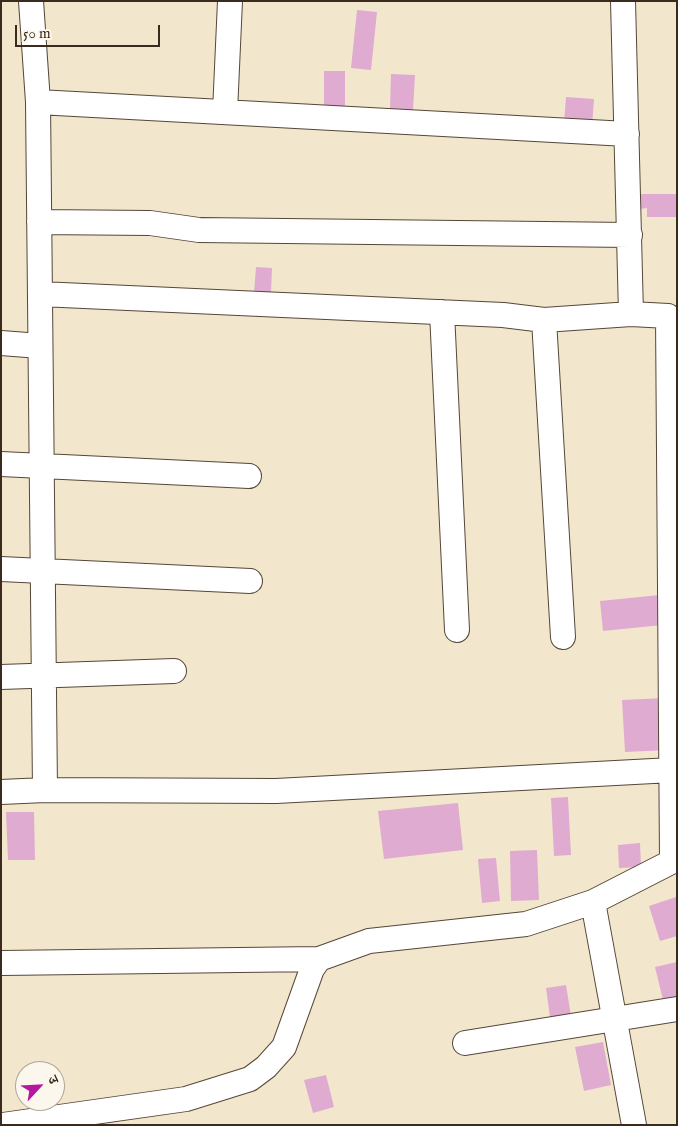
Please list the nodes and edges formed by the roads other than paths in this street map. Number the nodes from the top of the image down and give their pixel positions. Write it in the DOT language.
graph roads {
  1 [pos="31,1"];
  2 [pos="230,1"];
  3 [pos="623,1"];
  4 [pos="38,102"];
  5 [pos="224,112"];
  6 [pos="627,134"];
  7 [pos="39,222"];
  8 [pos="630,235"];
  9 [pos="40,294"];
  10 [pos="442,312"];
  11 [pos="631,314"];
  12 [pos="672,316"];
  13 [pos="544,320"];
  14 [pos="1,343"];
  15 [pos="40,346"];
  16 [pos="673,413"];
  17 [pos="1,464"];
  18 [pos="42,467"];
  19 [pos="249,476"];
  20 [pos="673,528"];
  21 [pos="1,569"];
  22 [pos="43,571"];
  23 [pos="250,581"];
  24 [pos="457,630"];
  25 [pos="563,637"];
  26 [pos="174,670"];
  27 [pos="44,675"];
  28 [pos="1,676"];
  29 [pos="672,770"];
  30 [pos="45,790"];
  31 [pos="1,792"];
  32 [pos="675,859"];
  33 [pos="593,902"];
  34 [pos="319,959"];
  35 [pos="1,963"];
  36 [pos="677,1009"];
  37 [pos="615,1020"];
  38 [pos="464,1043"];
  39 [pos="90,1118"];
  40 [pos="3,1125"];
  41 [pos="634,1125"];
  1 -- 4 [label="street"];
  2 -- 5 [label="street"];
  3 -- 6 [label="street"];
  4 -- 5 [label="street"];
  4 -- 7 [label="street"];
  5 -- 6 [label="street"];
  6 -- 8 [label="street"];
  7 -- 8 [label="street"];
  7 -- 9 [label="street"];
  8 -- 11 [label="street"];
  9 -- 10 [label="street"];
  9 -- 15 [label="street"];
  10 -- 13 [label="street"];
  10 -- 24 [label="street"];
  11 -- 12 [label="street"];
  11 -- 13 [label="street"];
  12 -- 16 [label="street"];
  13 -- 25 [label="street"];
  14 -- 15 [label="street"];
  15 -- 18 [label="street"];
  16 -- 20 [label="street"];
  17 -- 18 [label="street"];
  18 -- 19 [label="street"];
  18 -- 22 [label="street"];
  20 -- 29 [label="street"];
  21 -- 22 [label="street"];
  22 -- 23 [label="street"];
  22 -- 27 [label="street"];
  26 -- 27 [label="street"];
  27 -- 28 [label="street"];
  27 -- 30 [label="street"];
  29 -- 30 [label="street"];
  29 -- 32 [label="street"];
  30 -- 31 [label="street"];
  32 -- 33 [label="street"];
  33 -- 34 [label="street"];
  33 -- 37 [label="street"];
  34 -- 35 [label="street"];
  34 -- 39 [label="street"];
  36 -- 37 [label="street"];
  37 -- 38 [label="street"];
  37 -- 41 [label="street"];
  39 -- 40 [label="street"];
}
